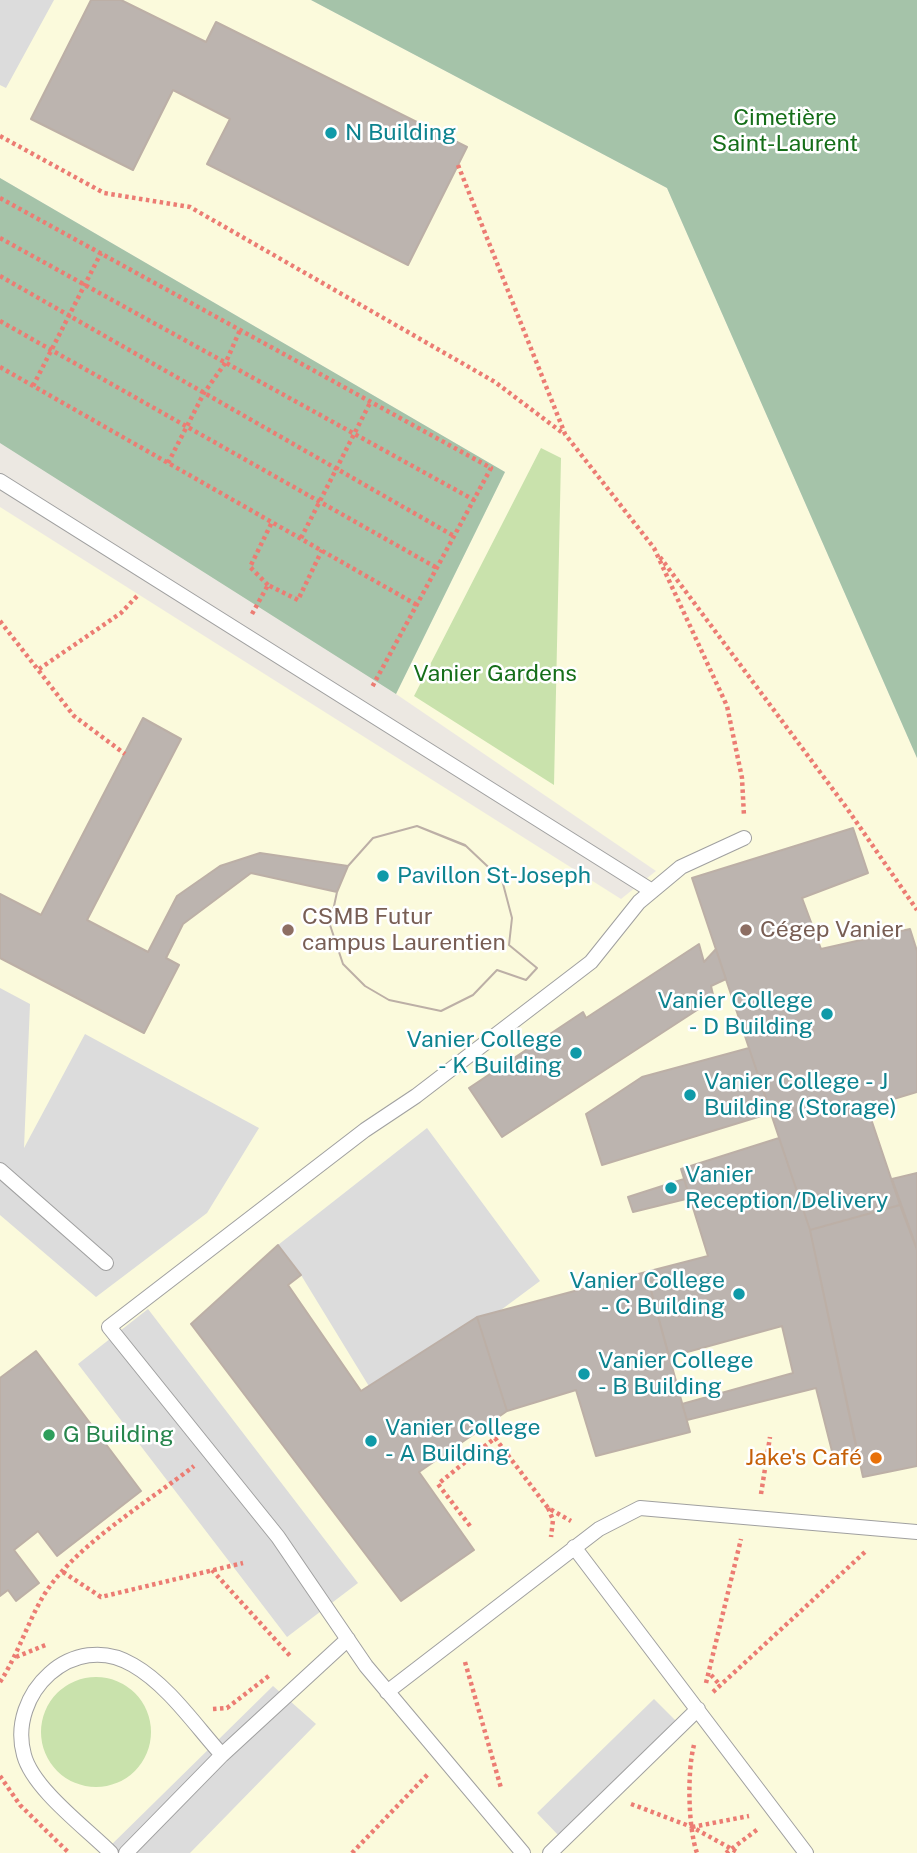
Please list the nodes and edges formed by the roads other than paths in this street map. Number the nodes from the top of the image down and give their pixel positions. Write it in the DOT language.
graph roads {
  1 [pos="0,481"];
  2 [pos="744,838"];
  3 [pos="652,891"];
  4 [pos="0,1170"];
  5 [pos="106,1263"];
  6 [pos="917,1532"];
  7 [pos="574,1547"];
  8 [pos="348,1639"];
  9 [pos="387,1692"];
  10 [pos="698,1709"];
  11 [pos="222,1755"];
  12 [pos="111,1853"];
  13 [pos="126,1853"];
  14 [pos="523,1853"];
  15 [pos="550,1853"];
  16 [pos="806,1853"];
  1 -- 3 [label="lane"];
  2 -- 3 [label="lane"];
  3 -- 8 [label="lane"];
  4 -- 5 [label="lane"];
  6 -- 7 [label="lane"];
  7 -- 9 [label="lane"];
  7 -- 10 [label="lane"];
  8 -- 9 [label="lane"];
  8 -- 11 [label="lane"];
  9 -- 14 [label="lane"];
  10 -- 15 [label="lane"];
  10 -- 16 [label="lane"];
  11 -- 12 [label="lane"];
  11 -- 13 [label="lane"];
}
